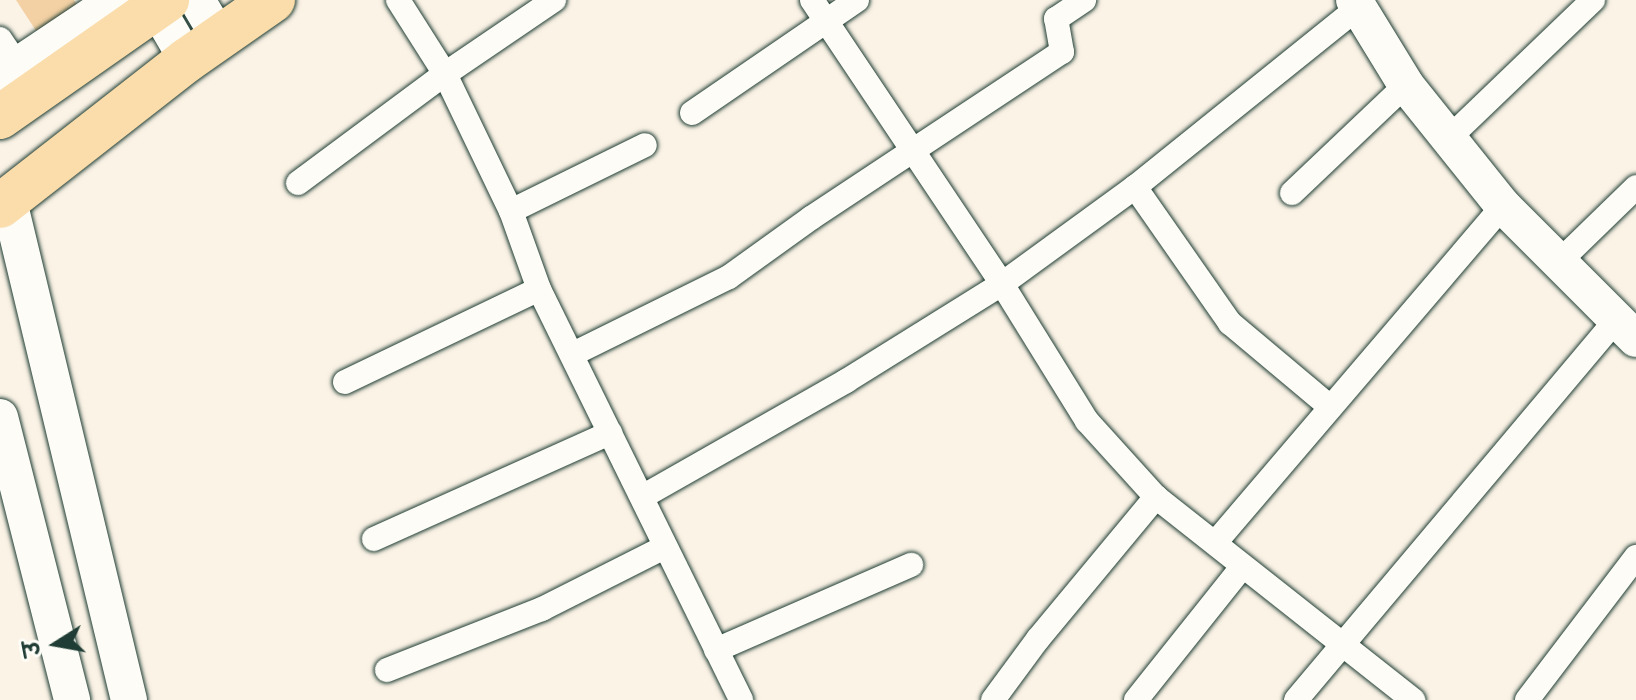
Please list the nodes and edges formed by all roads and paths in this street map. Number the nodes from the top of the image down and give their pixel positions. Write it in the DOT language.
graph roads {
  1 [pos="273,0"];
  2 [pos="398,0"];
  3 [pos="554,0"];
  4 [pos="812,0"];
  5 [pos="857,0"];
  6 [pos="1084,0"];
  7 [pos="1593,0"];
  8 [pos="158,1"];
  9 [pos="1357,4"];
  10 [pos="826,22"];
  11 [pos="203,48"];
  12 [pos="6,61"];
  13 [pos="445,74"];
  14 [pos="1406,85"];
  15 [pos="692,113"];
  16 [pos="0,117"];
  17 [pos="1448,139"];
  18 [pos="645,145"];
  19 [pos="914,152"];
  20 [pos="298,183"];
  21 [pos="1135,187"];
  22 [pos="1636,187"];
  23 [pos="1292,193"];
  24 [pos="4,203"];
  25 [pos="1503,206"];
  26 [pos="511,211"];
  27 [pos="1560,261"];
  28 [pos="1002,284"];
  29 [pos="539,289"];
  30 [pos="1626,330"];
  31 [pos="573,354"];
  32 [pos="345,382"];
  33 [pos="1330,407"];
  34 [pos="0,417"];
  35 [pos="610,433"];
  36 [pos="642,497"];
  37 [pos="1156,497"];
  38 [pos="374,539"];
  39 [pos="1215,543"];
  40 [pos="665,547"];
  41 [pos="1636,557"];
  42 [pos="911,565"];
  43 [pos="1243,566"];
  44 [pos="1342,644"];
  45 [pos="716,650"];
  46 [pos="387,670"];
  47 [pos="733,698"];
  48 [pos="72,700"];
  49 [pos="129,700"];
  50 [pos="993,700"];
  51 [pos="1136,700"];
  52 [pos="1296,700"];
  53 [pos="1413,700"];
  54 [pos="1527,700"];
  1 -- 11 [label="highway"];
  2 -- 13 [label="street"];
  3 -- 13 [label="street"];
  4 -- 10 [label="street"];
  5 -- 10 [label="street"];
  6 -- 19 [label="street"];
  7 -- 17 [label="street"];
  8 -- 11 [label="street"];
  8 -- 12 [label="street"];
  8 -- 16 [label="highway"];
  9 -- 14 [label="street"];
  9 -- 21 [label="street"];
  10 -- 15 [label="street"];
  10 -- 19 [label="street"];
  11 -- 24 [label="highway"];
  13 -- 20 [label="street"];
  13 -- 26 [label="street"];
  14 -- 17 [label="street"];
  14 -- 23 [label="street"];
  17 -- 25 [label="street"];
  18 -- 26 [label="street"];
  19 -- 28 [label="street"];
  19 -- 31 [label="street"];
  21 -- 28 [label="street"];
  21 -- 33 [label="street"];
  22 -- 27 [label="street"];
  24 -- 49 [label="street"];
  25 -- 27 [label="street"];
  25 -- 33 [label="street"];
  26 -- 29 [label="street"];
  27 -- 30 [label="street"];
  28 -- 36 [label="street"];
  28 -- 37 [label="street"];
  29 -- 31 [label="street"];
  29 -- 32 [label="street"];
  30 -- 44 [label="street"];
  31 -- 35 [label="street"];
  33 -- 39 [label="street"];
  34 -- 48 [label="street"];
  35 -- 36 [label="street"];
  35 -- 38 [label="street"];
  36 -- 40 [label="street"];
  37 -- 39 [label="street"];
  37 -- 50 [label="street"];
  39 -- 43 [label="street"];
  40 -- 45 [label="street"];
  40 -- 46 [label="street"];
  41 -- 54 [label="street"];
  42 -- 45 [label="street"];
  43 -- 44 [label="street"];
  43 -- 51 [label="street"];
  44 -- 52 [label="street"];
  44 -- 53 [label="street"];
  45 -- 47 [label="street"];
}
